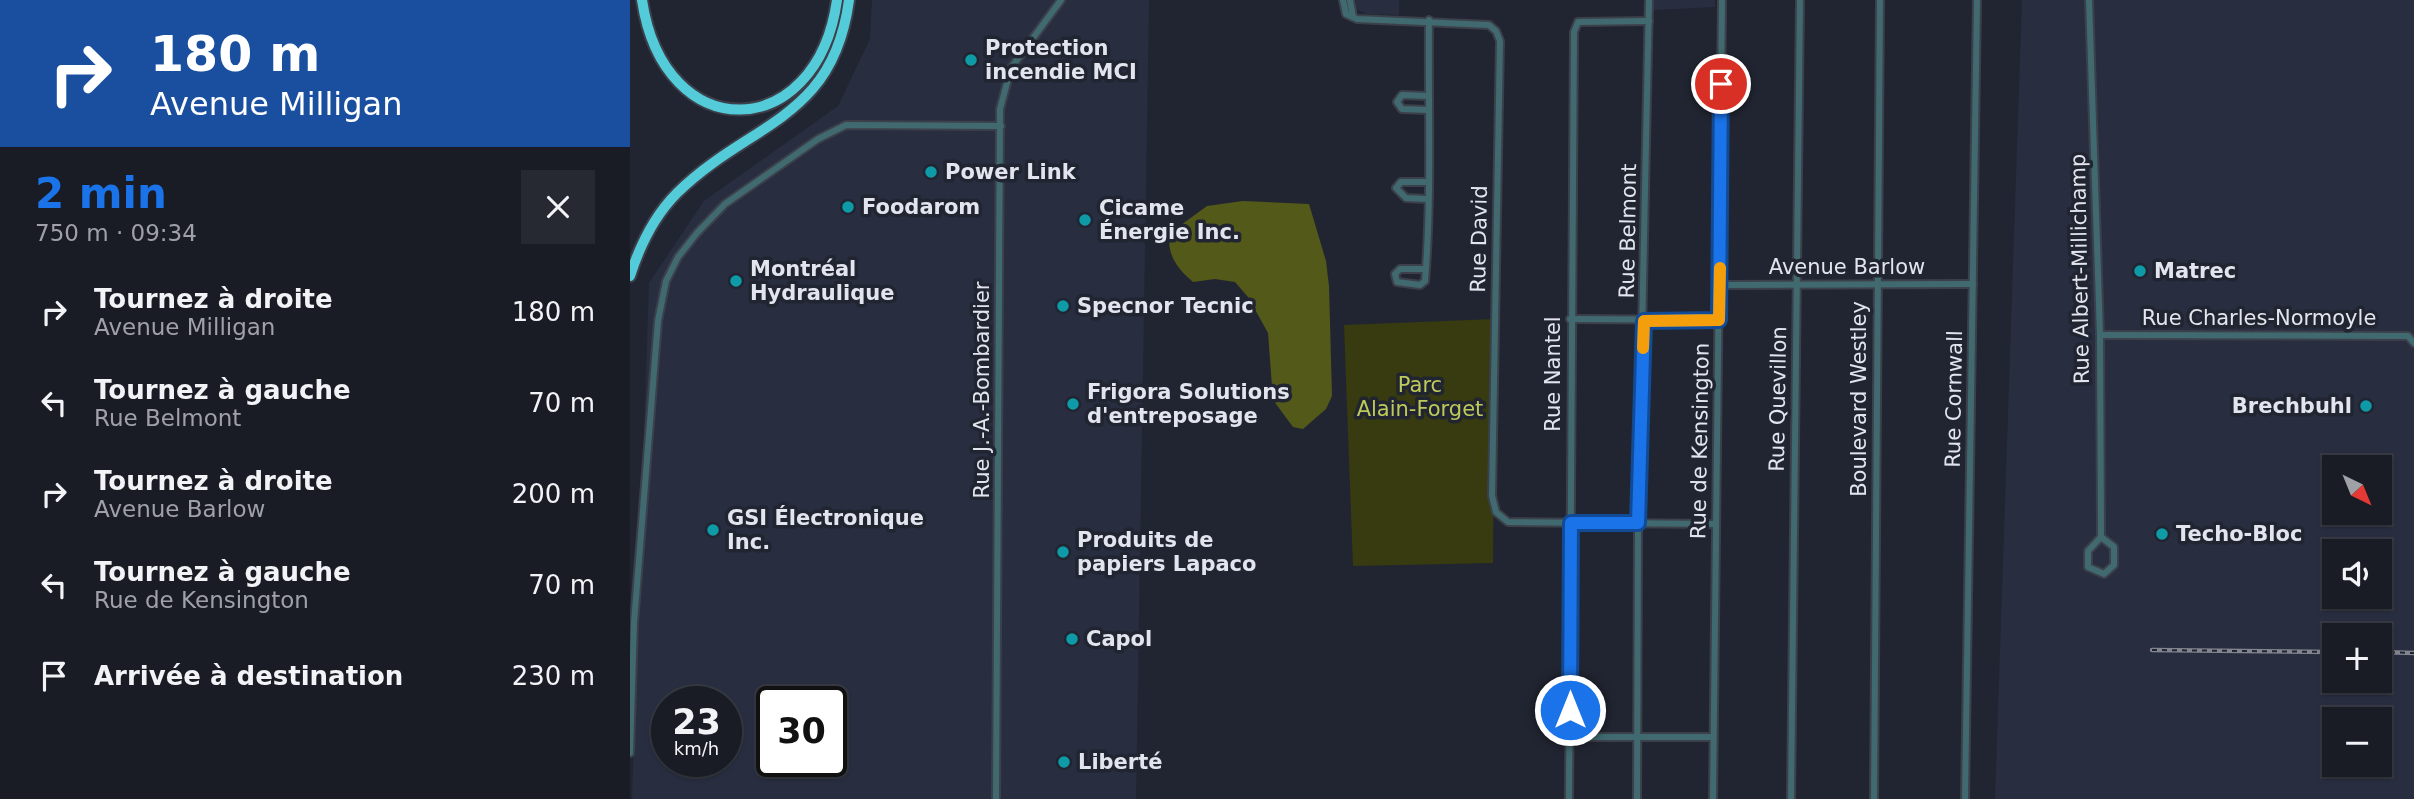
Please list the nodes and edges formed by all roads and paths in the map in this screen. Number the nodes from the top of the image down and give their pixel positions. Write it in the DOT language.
graph roads {
  1 [pos="642,0"];
  2 [pos="837,0"];
  3 [pos="849,0"];
  4 [pos="1061,0"];
  5 [pos="1343,0"];
  6 [pos="1350,0"];
  7 [pos="1649,0"];
  8 [pos="1722,0"];
  9 [pos="1800,0"];
  10 [pos="1880,0"];
  11 [pos="1977,0"];
  12 [pos="2090,0"];
  13 [pos="1355,18"];
  14 [pos="1429,20"];
  15 [pos="1649,21"];
  16 [pos="1428,96"];
  17 [pos="1428,110"];
  18 [pos="1001,126"];
  19 [pos="1427,182"];
  20 [pos="1427,199"];
  21 [pos="1426,269"];
  22 [pos="630,276"];
  23 [pos="1797,284"];
  24 [pos="1720,285"];
  25 [pos="1878,285"];
  26 [pos="1973,285"];
  27 [pos="1570,319"];
  28 [pos="1719,320"];
  29 [pos="1644,321"];
  30 [pos="2100,335"];
  31 [pos="2414,343"];
  32 [pos="1571,523"];
  33 [pos="1638,523"];
  34 [pos="1716,524"];
  35 [pos="2101,537"];
  36 [pos="1570,737"];
  37 [pos="1637,737"];
  38 [pos="1713,737"];
  39 [pos="630,753"];
  40 [pos="996,799"];
  41 [pos="1569,799"];
  42 [pos="1637,799"];
  43 [pos="1713,799"];
  44 [pos="1791,799"];
  45 [pos="1874,799"];
  46 [pos="1965,799"];
  1 -- 2 [label="highway"];
  3 -- 22 [label="highway"];
  4 -- 18 [label="street, Rue J.-A.-Bombardier"];
  5 -- 13 [label="street"];
  6 -- 13 [label="street"];
  7 -- 15 [label="street, Rue Belmont"];
  8 -- 24 [label="street, Rue de Kensington"];
  9 -- 23 [label="street, Rue Quevillon"];
  10 -- 25 [label="street, Boulevard Westley"];
  11 -- 26 [label="street, Rue Cornwall"];
  12 -- 30 [label="street, Rue Albert-Millichamp"];
  13 -- 14 [label="street, Rue David"];
  14 -- 16 [label="street"];
  14 -- 32 [label="street, Rue David"];
  15 -- 27 [label="street, Rue Nantel"];
  15 -- 29 [label="street, Rue Belmont"];
  16 -- 17 [label="street"];
  16 -- 17 [label="street"];
  17 -- 19 [label="street"];
  18 -- 39 [label="street"];
  18 -- 40 [label="street, Rue J.-A.-Bombardier"];
  19 -- 20 [label="street"];
  19 -- 20 [label="street"];
  20 -- 21 [label="street"];
  21 -- 21 [label="street"];
  23 -- 24 [label="street, Avenue Barlow"];
  23 -- 25 [label="street, Avenue Barlow"];
  23 -- 44 [label="street, Rue Quevillon"];
  24 -- 28 [label="street, Rue de Kensington"];
  25 -- 26 [label="street, Avenue Barlow"];
  25 -- 45 [label="street, Boulevard Westley"];
  26 -- 46 [label="street, Rue Cornwall"];
  27 -- 29 [label="street"];
  27 -- 32 [label="street, Rue Nantel"];
  28 -- 29 [label="street"];
  28 -- 34 [label="street, Rue de Kensington"];
  29 -- 33 [label="street, Rue Belmont"];
  30 -- 31 [label="street, Rue Charles-Normoyle"];
  30 -- 35 [label="street, Rue Albert-Millichamp"];
  32 -- 33 [label="street"];
  32 -- 36 [label="street, Rue Nantel"];
  33 -- 34 [label="street"];
  33 -- 37 [label="street, Rue Belmont"];
  34 -- 38 [label="street, Rue de Kensington"];
  35 -- 35 [label="street, Rue Albert-Millichamp"];
  36 -- 37 [label="street"];
  36 -- 41 [label="street, Rue Nantel"];
  37 -- 38 [label="street"];
  37 -- 42 [label="street, Rue Belmont"];
  38 -- 43 [label="street, Rue de Kensington"];
}
